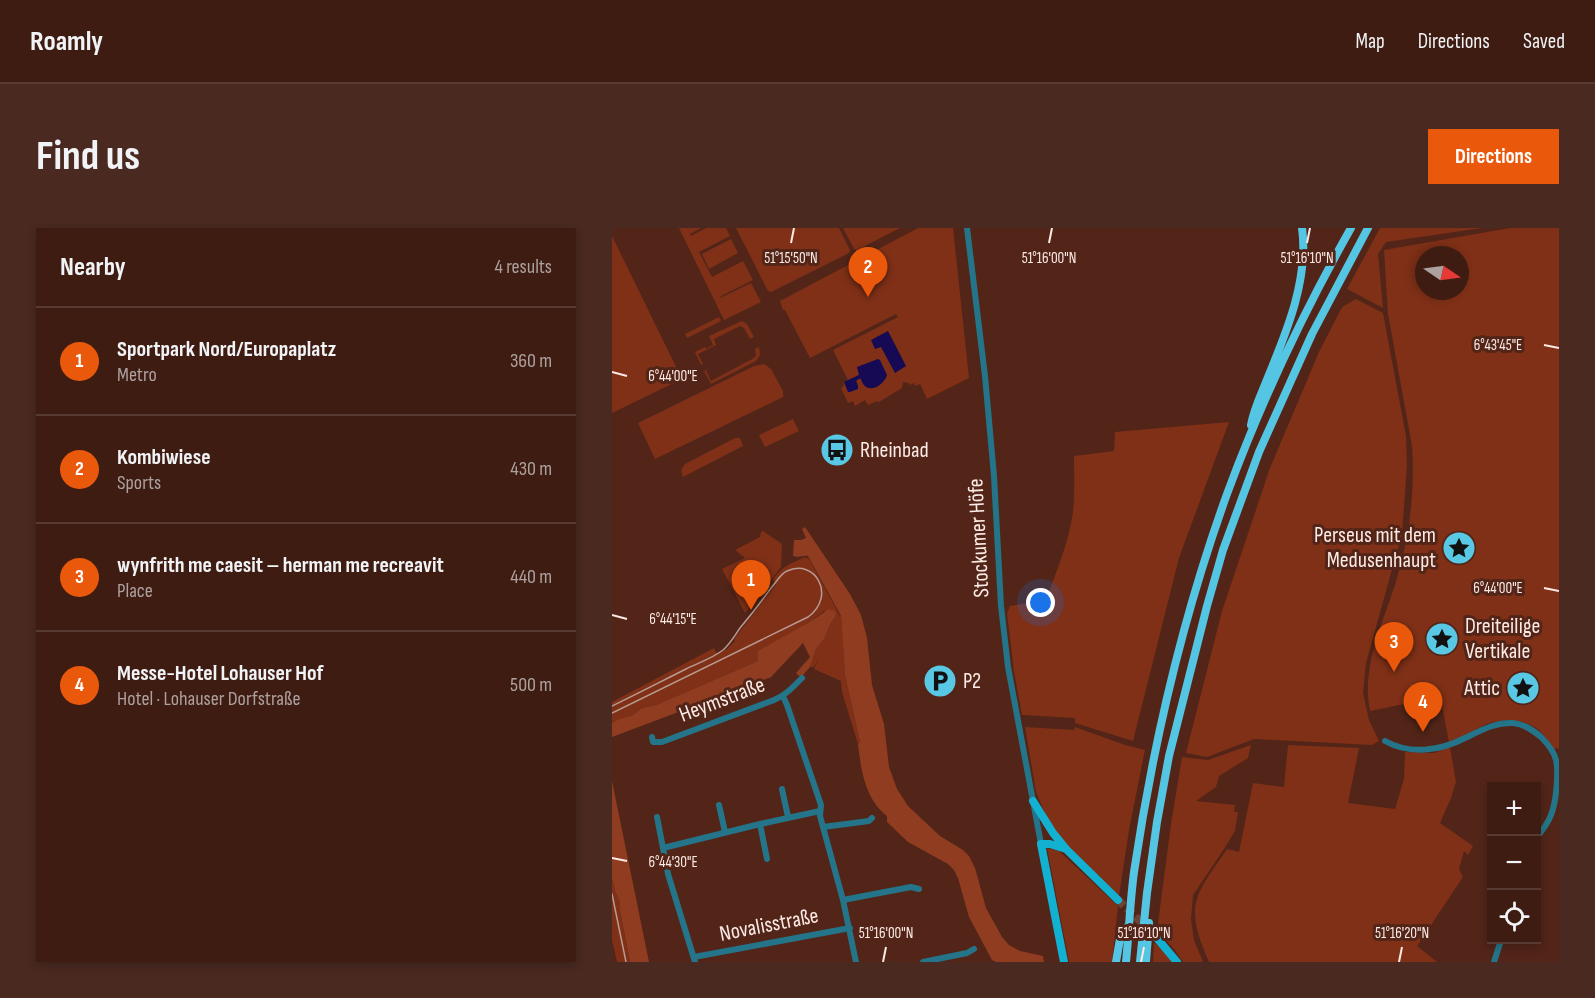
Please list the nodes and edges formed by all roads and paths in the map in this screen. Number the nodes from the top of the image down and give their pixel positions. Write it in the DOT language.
graph roads {
  1 [pos="967,228"];
  2 [pos="1302,228"];
  3 [pos="1351,228"];
  4 [pos="1368,228"];
  5 [pos="985,382"];
  6 [pos="977,385"];
  7 [pos="1246,446"];
  8 [pos="802,678"];
  9 [pos="783,696"];
  10 [pos="652,737"];
  11 [pos="1385,741"];
  12 [pos="1558,761"];
  13 [pos="782,789"];
  14 [pos="1033,801"];
  15 [pos="719,805"];
  16 [pos="820,811"];
  17 [pos="657,817"];
  18 [pos="788,817"];
  19 [pos="872,818"];
  20 [pos="759,824"];
  21 [pos="823,827"];
  22 [pos="725,832"];
  23 [pos="1537,836"];
  24 [pos="1041,844"];
  25 [pos="663,848"];
  26 [pos="1066,849"];
  27 [pos="768,859"];
  28 [pos="920,889"];
  29 [pos="1147,893"];
  30 [pos="843,900"];
  31 [pos="1118,900"];
  32 [pos="1129,924"];
  33 [pos="850,928"];
  34 [pos="1156,937"];
  35 [pos="1499,944"];
  36 [pos="974,949"];
  37 [pos="695,960"];
  38 [pos="856,962"];
  39 [pos="923,962"];
  40 [pos="1064,962"];
  41 [pos="1116,962"];
  42 [pos="1126,962"];
  43 [pos="1140,962"];
  44 [pos="1146,962"];
  45 [pos="1177,962"];
  46 [pos="1494,962"];
  1 -- 5 [label="street, Stockumer Höfe"];
  2 -- 7 [label="highway"];
  3 -- 7 [label="highway"];
  4 -- 29 [label="highway"];
  5 -- 6 [label="street"];
  5 -- 14 [label="street, Stockumer Höfe"];
  7 -- 32 [label="highway"];
  8 -- 9 [label="street, Heymstraße"];
  9 -- 10 [label="street, Heymstraße"];
  9 -- 16 [label="street"];
  11 -- 12 [label="street"];
  12 -- 23 [label="street"];
  13 -- 18 [label="street"];
  14 -- 24 [label="street, Stockumer Höfe"];
  14 -- 26 [label="main road"];
  15 -- 22 [label="street"];
  16 -- 18 [label="street"];
  16 -- 21 [label="street"];
  17 -- 25 [label="street"];
  18 -- 20 [label="street"];
  19 -- 21 [label="street"];
  20 -- 22 [label="street"];
  20 -- 27 [label="street"];
  21 -- 30 [label="street"];
  22 -- 25 [label="street"];
  24 -- 26 [label="main road"];
  24 -- 40 [label="main road"];
  25 -- 37 [label="street"];
  26 -- 31 [label="main road"];
  28 -- 30 [label="street"];
  29 -- 43 [label="highway"];
  29 -- 44 [label="highway"];
  30 -- 33 [label="street"];
  32 -- 41 [label="highway"];
  32 -- 42 [label="highway"];
  33 -- 37 [label="street, Novalisstraße"];
  33 -- 38 [label="street"];
  34 -- 45 [label="main road"];
  35 -- 46 [label="street"];
  36 -- 39 [label="street"];
}
